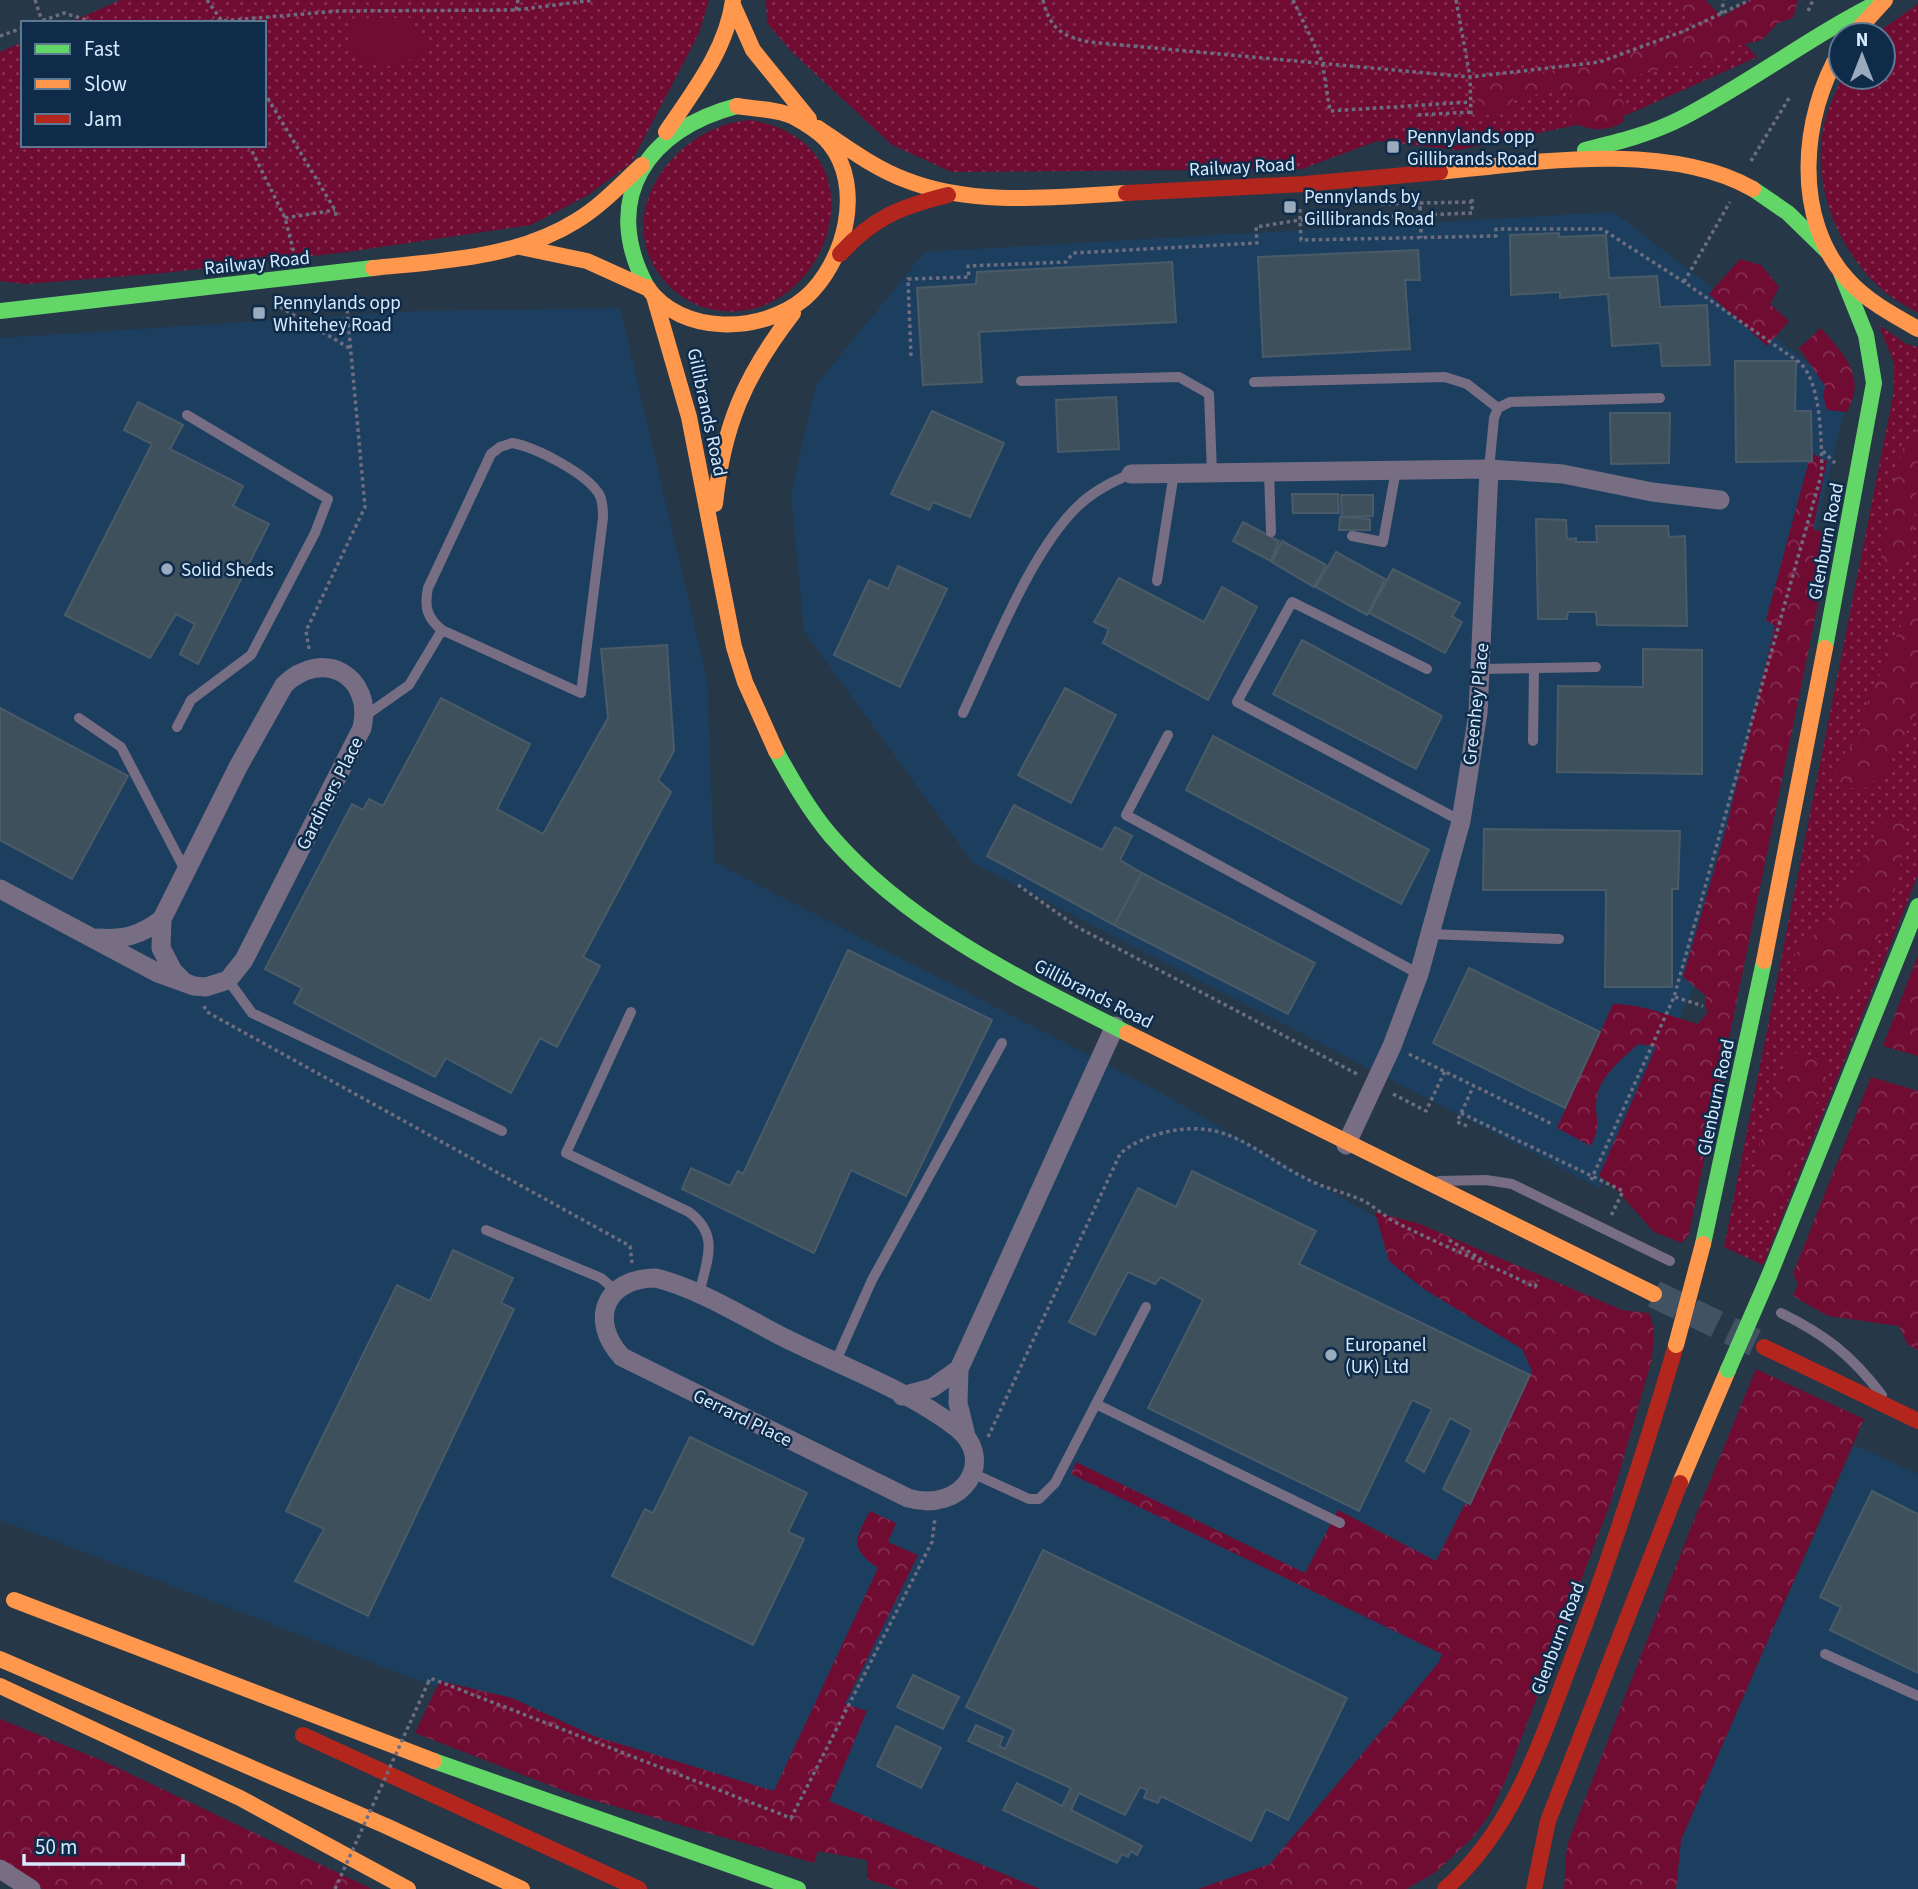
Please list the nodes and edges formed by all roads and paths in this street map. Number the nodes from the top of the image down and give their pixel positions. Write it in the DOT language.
graph roads {
  1 [pos="35,0"];
  2 [pos="207,0"];
  3 [pos="518,0"];
  4 [pos="594,0"];
  5 [pos="1043,0"];
  6 [pos="1293,0"];
  7 [pos="1456,0"];
  8 [pos="1724,0"];
  9 [pos="1749,0"];
  10 [pos="1884,0"];
  11 [pos="733,3"];
  12 [pos="516,10"];
  13 [pos="1721,14"];
  14 [pos="42,21"];
  15 [pos="90,21"];
  16 [pos="221,21"];
  17 [pos="233,21"];
  18 [pos="1865,21"];
  19 [pos="21,29"];
  20 [pos="0,36"];
  21 [pos="1322,61"];
  22 [pos="1470,77"];
  23 [pos="1827,77"];
  24 [pos="1795,87"];
  25 [pos="266,95"];
  26 [pos="1470,102"];
  27 [pos="1419,115"];
  28 [pos="816,126"];
  29 [pos="250,147"];
  30 [pos="649,157"];
  31 [pos="1531,163"];
  32 [pos="1741,182"];
  33 [pos="954,194"];
  34 [pos="1380,204"];
  35 [pos="1420,205"];
  36 [pos="1313,207"];
  37 [pos="335,210"];
  38 [pos="285,218"];
  39 [pos="337,219"];
  40 [pos="1300,220"];
  41 [pos="1421,238"];
  42 [pos="518,247"];
  43 [pos="1830,254"];
  44 [pos="294,256"];
  45 [pos="834,261"];
  46 [pos="1842,273"];
  47 [pos="1684,282"];
  48 [pos="652,293"];
  49 [pos="805,299"];
  50 [pos="300,305"];
  51 [pos="281,307"];
  52 [pos="0,311"];
  53 [pos="1918,329"];
  54 [pos="351,349"];
  55 [pos="911,356"];
  56 [pos="1021,381"];
  57 [pos="1254,382"];
  58 [pos="1660,398"];
  59 [pos="1498,408"];
  60 [pos="187,415"];
  61 [pos="1489,469"];
  62 [pos="1396,470"];
  63 [pos="1269,472"];
  64 [pos="1174,473"];
  65 [pos="1212,473"];
  66 [pos="1131,474"];
  67 [pos="1720,500"];
  68 [pos="1271,532"];
  69 [pos="1352,536"];
  70 [pos="713,538"];
  71 [pos="1157,582"];
  72 [pos="442,630"];
  73 [pos="1596,667"];
  74 [pos="312,668"];
  75 [pos="1427,669"];
  76 [pos="1480,669"];
  77 [pos="1534,669"];
  78 [pos="963,713"];
  79 [pos="365,716"];
  80 [pos="79,718"];
  81 [pos="177,727"];
  82 [pos="1168,735"];
  83 [pos="1533,741"];
  84 [pos="1461,821"];
  85 [pos="186,873"];
  86 [pos="1018,884"];
  87 [pos="0,889"];
  88 [pos="1918,906"];
  89 [pos="162,919"];
  90 [pos="1428,934"];
  91 [pos="97,938"];
  92 [pos="1559,939"];
  93 [pos="1419,974"];
  94 [pos="228,980"];
  95 [pos="188,983"];
  96 [pos="1674,997"];
  97 [pos="1703,1006"];
  98 [pos="631,1012"];
  99 [pos="1115,1026"];
  100 [pos="1002,1043"];
  101 [pos="1392,1046"];
  102 [pos="1445,1071"];
  103 [pos="1359,1075"];
  104 [pos="1474,1085"];
  105 [pos="1391,1093"];
  106 [pos="1461,1113"];
  107 [pos="1552,1124"];
  108 [pos="1467,1126"];
  109 [pos="502,1131"];
  110 [pos="1346,1145"];
  111 [pos="1592,1178"];
  112 [pos="1421,1182"];
  113 [pos="1605,1228"];
  114 [pos="486,1230"];
  115 [pos="1449,1240"];
  116 [pos="1671,1261"];
  117 [pos="1490,1265"];
  118 [pos="634,1280"];
  119 [pos="1538,1280"];
  120 [pos="615,1290"];
  121 [pos="1654,1294"];
  122 [pos="699,1296"];
  123 [pos="1146,1307"];
  124 [pos="1781,1313"];
  125 [pos="1764,1347"];
  126 [pos="835,1363"];
  127 [pos="959,1369"];
  128 [pos="902,1396"];
  129 [pos="1096,1404"];
  130 [pos="1893,1409"];
  131 [pos="1918,1421"];
  132 [pos="966,1436"];
  133 [pos="973,1467"];
  134 [pos="937,1502"];
  135 [pos="1340,1523"];
  136 [pos="7,1597"];
  137 [pos="1825,1654"];
  138 [pos="0,1659"];
  139 [pos="1580,1685"];
  140 [pos="0,1686"];
  141 [pos="1918,1696"];
  142 [pos="229,1701"];
  143 [pos="292,1730"];
  144 [pos="0,1869"];
  145 [pos="32,1889"];
  146 [pos="335,1889"];
  147 [pos="408,1889"];
  148 [pos="522,1889"];
  149 [pos="639,1889"];
  150 [pos="798,1889"];
  151 [pos="1445,1889"];
  152 [pos="1534,1889"];
  1 -- 14 [label="path"];
  2 -- 16 [label="path"];
  3 -- 12 [label="path"];
  4 -- 12 [label="path"];
  5 -- 21 [label="path"];
  6 -- 21 [label="path"];
  7 -- 22 [label="path"];
  8 -- 13 [label="path"];
  9 -- 13 [label="path"];
  10 -- 18 [label="main road"];
  10 -- 31 [label="main road, Railway Road"];
  11 -- 28 [label="main road"];
  11 -- 30 [label="main road"];
  12 -- 17 [label="path"];
  13 -- 22 [label="path"];
  14 -- 15 [label="path"];
  19 -- 20 [label="path"];
  21 -- 22 [label="path"];
  21 -- 26 [label="path"];
  22 -- 26 [label="path"];
  23 -- 43 [label="main road"];
  24 -- 32 [label="path"];
  25 -- 37 [label="path"];
  26 -- 27 [label="path"];
  28 -- 30 [label="main road"];
  28 -- 33 [label="main road, Railway Road"];
  28 -- 45 [label="main road"];
  29 -- 38 [label="path"];
  30 -- 42 [label="main road, Railway Road"];
  30 -- 48 [label="main road"];
  31 -- 32 [label="main road, Railway Road"];
  31 -- 33 [label="main road, Railway Road"];
  32 -- 43 [label="main road, Railway Road"];
  32 -- 47 [label="path"];
  33 -- 45 [label="main road, Railway Road"];
  34 -- 35 [label="path"];
  35 -- 40 [label="path"];
  35 -- 41 [label="path, bridge"];
  36 -- 40 [label="path"];
  37 -- 38 [label="path"];
  37 -- 39 [label="path"];
  38 -- 44 [label="path"];
  40 -- 41 [label="path"];
  40 -- 55 [label="path"];
  41 -- 47 [label="path"];
  42 -- 48 [label="main road, Railway Road"];
  42 -- 52 [label="main road, Railway Road"];
  43 -- 46 [label="main road"];
  45 -- 49 [label="main road"];
  46 -- 53 [label="main road"];
  46 -- 139 [label="main road, Glenburn Road, bridge"];
  47 -- 96 [label="path"];
  48 -- 49 [label="main road"];
  48 -- 70 [label="main road, Gillibrands Road"];
  49 -- 70 [label="main road, Gillibrands Road"];
  50 -- 54 [label="path"];
  51 -- 54 [label="path"];
  54 -- 74 [label="path"];
  56 -- 65 [label="lane"];
  57 -- 59 [label="lane"];
  58 -- 59 [label="lane"];
  59 -- 61 [label="lane"];
  60 -- 81 [label="lane"];
  61 -- 62 [label="street"];
  61 -- 67 [label="street"];
  61 -- 76 [label="street, Greenhey Place"];
  62 -- 63 [label="street"];
  62 -- 69 [label="lane"];
  63 -- 65 [label="street"];
  63 -- 68 [label="lane"];
  64 -- 65 [label="street"];
  64 -- 66 [label="street"];
  64 -- 71 [label="lane"];
  66 -- 78 [label="lane"];
  70 -- 99 [label="main road, Gillibrands Road"];
  72 -- 72 [label="lane"];
  72 -- 79 [label="lane"];
  73 -- 77 [label="lane"];
  74 -- 79 [label="street, Gardiners Place"];
  74 -- 85 [label="street"];
  75 -- 84 [label="lane"];
  76 -- 77 [label="lane"];
  76 -- 84 [label="street, Greenhey Place"];
  77 -- 83 [label="lane"];
  79 -- 94 [label="street, Gardiners Place"];
  80 -- 85 [label="lane"];
  82 -- 93 [label="lane"];
  84 -- 90 [label="street, Greenhey Place"];
  85 -- 89 [label="street"];
  86 -- 103 [label="path"];
  87 -- 91 [label="street"];
  88 -- 139 [label="main road, Glenburn Road, bridge"];
  89 -- 91 [label="street"];
  89 -- 95 [label="street"];
  90 -- 92 [label="lane"];
  90 -- 93 [label="street, Greenhey Place"];
  91 -- 95 [label="street"];
  93 -- 101 [label="street, Greenhey Place"];
  94 -- 95 [label="street"];
  94 -- 109 [label="lane"];
  95 -- 118 [label="path"];
  96 -- 97 [label="path"];
  96 -- 111 [label="path"];
  98 -- 122 [label="lane"];
  99 -- 110 [label="main road, Gillibrands Road"];
  99 -- 127 [label="street"];
  100 -- 126 [label="lane"];
  101 -- 102 [label="path"];
  101 -- 110 [label="street, Greenhey Place"];
  102 -- 104 [label="path"];
  102 -- 105 [label="path"];
  104 -- 106 [label="path"];
  104 -- 107 [label="path"];
  106 -- 108 [label="path"];
  106 -- 111 [label="path"];
  110 -- 112 [label="main road, Gillibrands Road"];
  111 -- 113 [label="path"];
  112 -- 113 [label="lane"];
  112 -- 121 [label="main road, Gillibrands Road"];
  113 -- 116 [label="lane"];
  114 -- 120 [label="lane"];
  115 -- 117 [label="path"];
  117 -- 119 [label="path"];
  117 -- 133 [label="path"];
  118 -- 120 [label="street"];
  118 -- 122 [label="street"];
  120 -- 134 [label="street, Gerrard Place"];
  122 -- 126 [label="street"];
  123 -- 129 [label="lane"];
  124 -- 130 [label="lane"];
  125 -- 130 [label="main road"];
  126 -- 128 [label="street"];
  127 -- 128 [label="street"];
  127 -- 132 [label="street"];
  128 -- 132 [label="street"];
  129 -- 133 [label="lane"];
  129 -- 135 [label="lane"];
  130 -- 131 [label="main road"];
  132 -- 133 [label="street"];
  133 -- 134 [label="street"];
  134 -- 146 [label="path, bridge"];
  136 -- 142 [label="main road"];
  136 -- 150 [label="main road"];
  137 -- 141 [label="lane"];
  138 -- 148 [label="main road"];
  139 -- 151 [label="main road, Glenburn Road"];
  139 -- 152 [label="main road, Glenburn Road"];
  140 -- 147 [label="main road"];
  143 -- 149 [label="main road"];
  144 -- 145 [label="street"];
}
